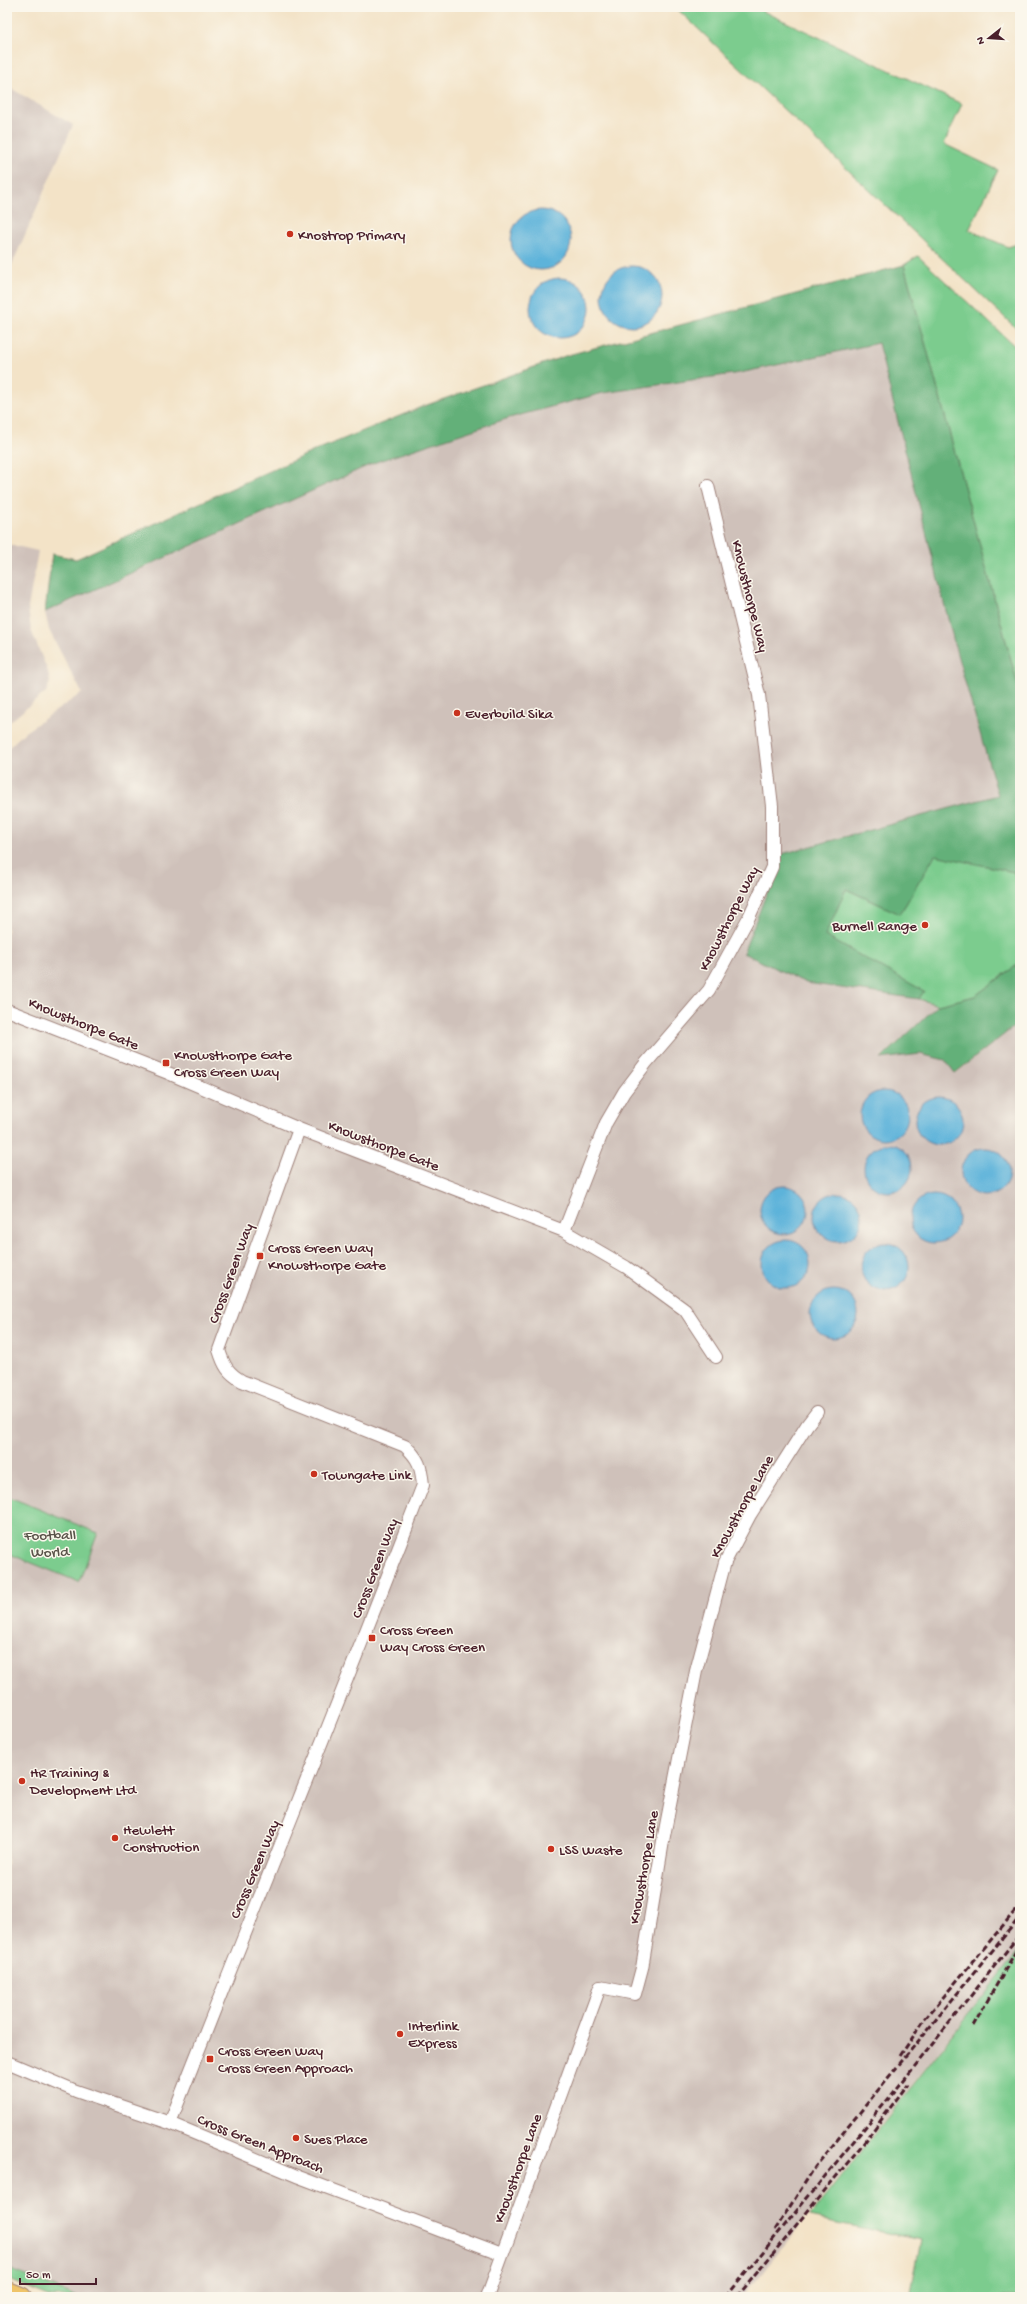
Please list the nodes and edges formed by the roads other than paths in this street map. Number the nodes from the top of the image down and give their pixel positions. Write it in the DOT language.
graph roads {
  1 [pos="708,486"];
  2 [pos="7,1010"];
  3 [pos="299,1129"];
  4 [pos="564,1231"];
  5 [pos="716,1357"];
  6 [pos="817,1412"];
  7 [pos="7,2062"];
  8 [pos="170,2123"];
  9 [pos="502,2254"];
  10 [pos="7,2291"];
  11 [pos="22,2297"];
  12 [pos="486,2297"];
  1 -- 4 [label="street, Knowsthorpe Way"];
  2 -- 3 [label="street, Knowsthorpe Gate"];
  3 -- 4 [label="street, Knowsthorpe Gate"];
  3 -- 8 [label="street, Cross Green Way"];
  4 -- 5 [label="street, Knowsthorpe Gate"];
  6 -- 9 [label="street, Knowsthorpe Lane"];
  7 -- 8 [label="street, Cross Green Approach"];
  8 -- 9 [label="street, Cross Green Approach"];
  9 -- 12 [label="street, Knowsthorpe Lane"];
  10 -- 11 [label="highway"];
}
